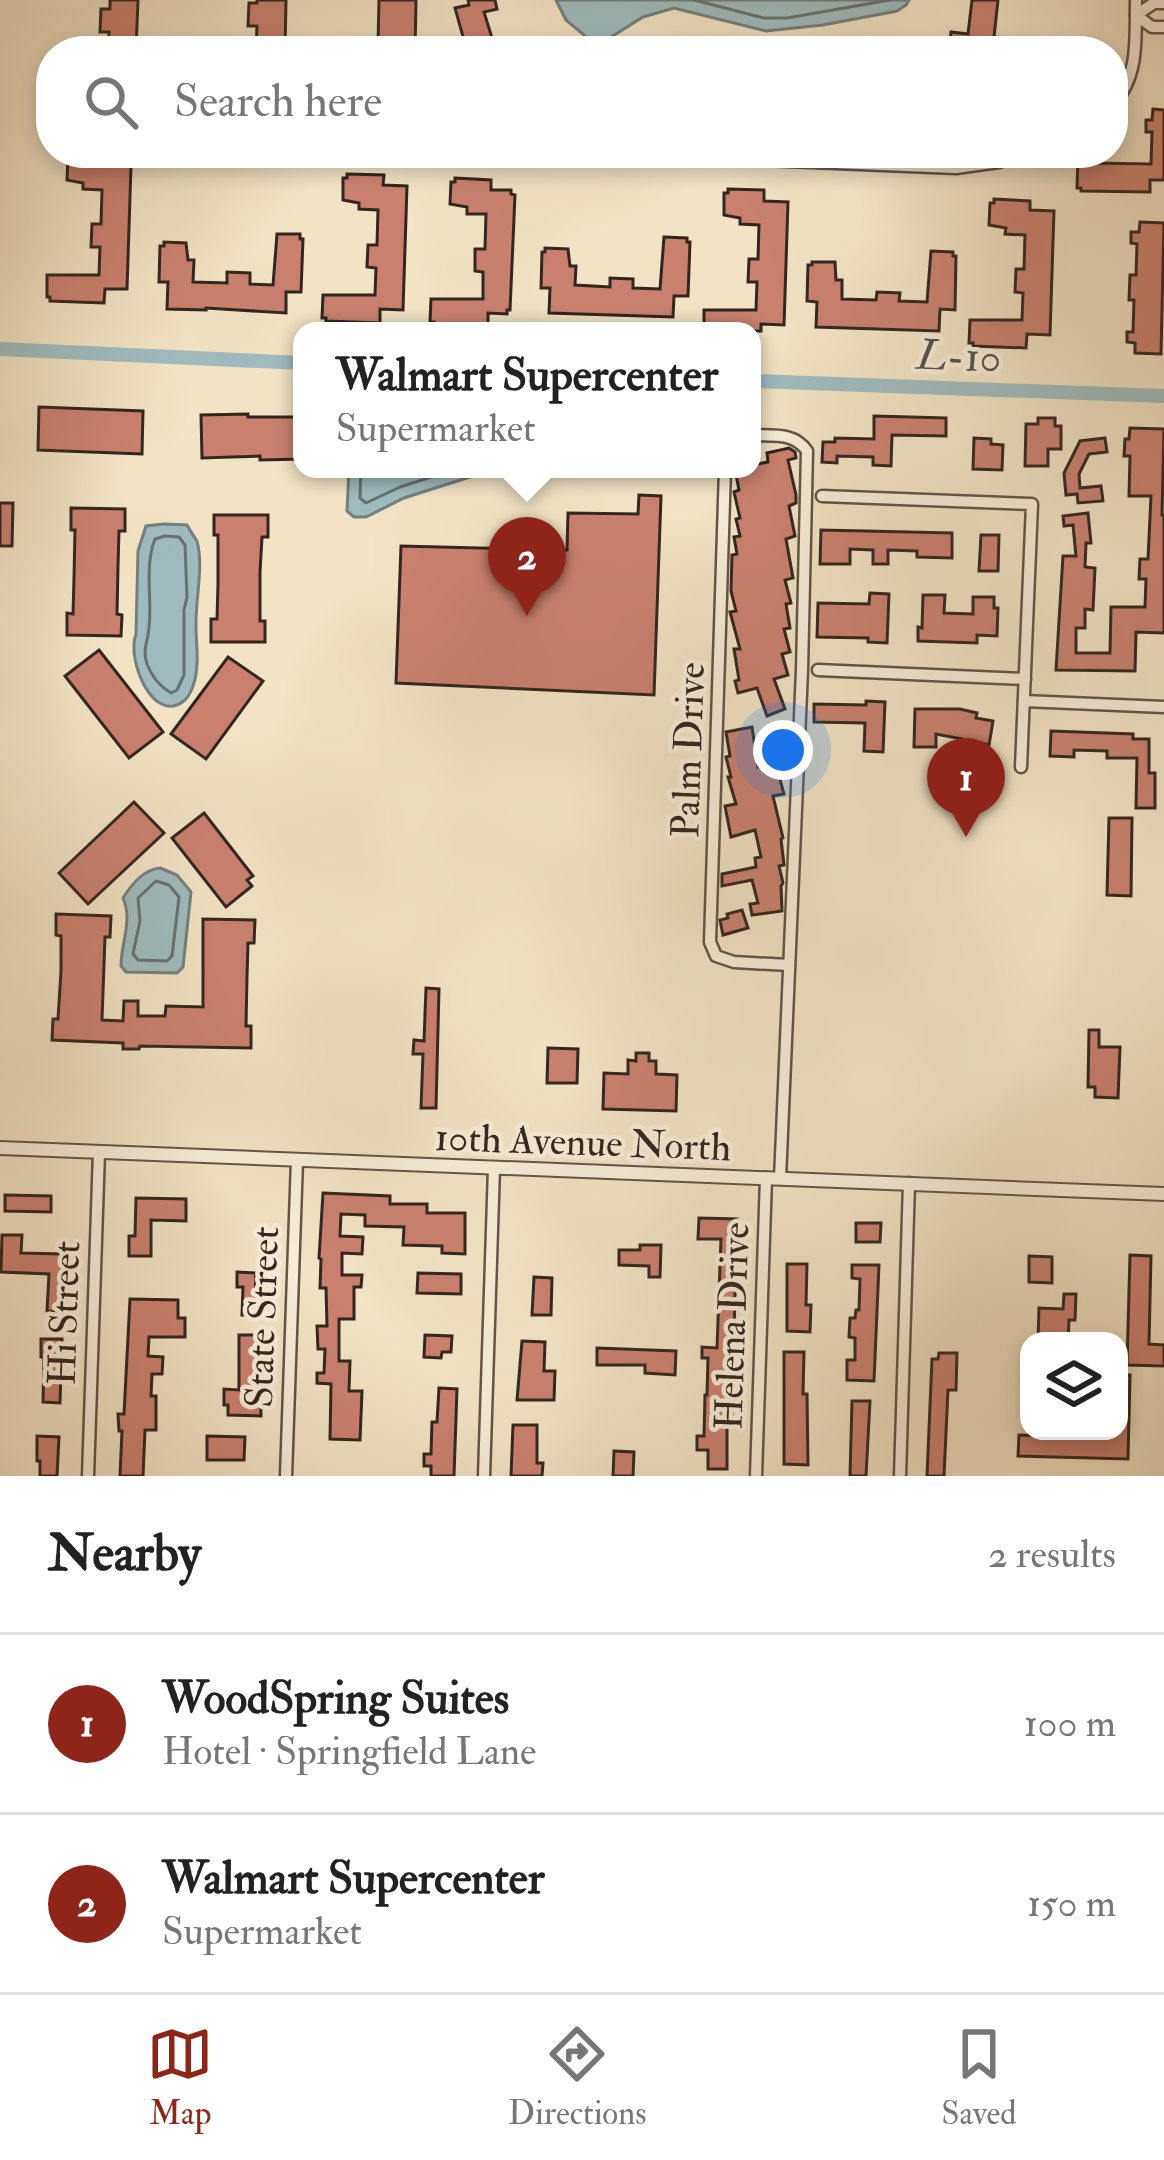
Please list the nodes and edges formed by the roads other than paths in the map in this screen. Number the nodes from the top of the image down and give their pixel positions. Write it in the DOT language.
graph roads {
  1 [pos="1136,0"];
  2 [pos="1164,3"];
  3 [pos="1136,16"];
  4 [pos="1164,27"];
  5 [pos="1128,83"];
  6 [pos="761,435"];
  7 [pos="725,478"];
  8 [pos="822,496"];
  9 [pos="818,670"];
  10 [pos="1025,679"];
  11 [pos="1024,701"];
  12 [pos="1164,707"];
  13 [pos="1022,767"];
  14 [pos="789,965"];
  15 [pos="0,1148"];
  16 [pos="99,1152"];
  17 [pos="297,1160"];
  18 [pos="494,1168"];
  19 [pos="773,1179"];
  20 [pos="909,1183"];
  21 [pos="1164,1194"];
  22 [pos="88,1476"];
  23 [pos="286,1476"];
  24 [pos="484,1476"];
  25 [pos="756,1476"];
  26 [pos="899,1476"];
  1 -- 3 [label="street"];
  2 -- 3 [label="street"];
  3 -- 4 [label="street"];
  3 -- 5 [label="street"];
  6 -- 14 [label="street"];
  7 -- 14 [label="street, Palm Drive"];
  8 -- 10 [label="street"];
  9 -- 10 [label="street"];
  10 -- 11 [label="street"];
  11 -- 12 [label="street"];
  11 -- 13 [label="street"];
  14 -- 19 [label="street"];
  15 -- 16 [label="street, 10th Avenue North"];
  16 -- 17 [label="street, 10th Avenue North"];
  16 -- 22 [label="street, Hi Street"];
  17 -- 18 [label="street, 10th Avenue North"];
  17 -- 23 [label="street, State Street"];
  18 -- 19 [label="street, 10th Avenue North"];
  18 -- 24 [label="street"];
  19 -- 20 [label="street, 10th Avenue North"];
  19 -- 25 [label="street, Helena Drive"];
  20 -- 21 [label="street, 10th Avenue North"];
  20 -- 26 [label="street"];
}
